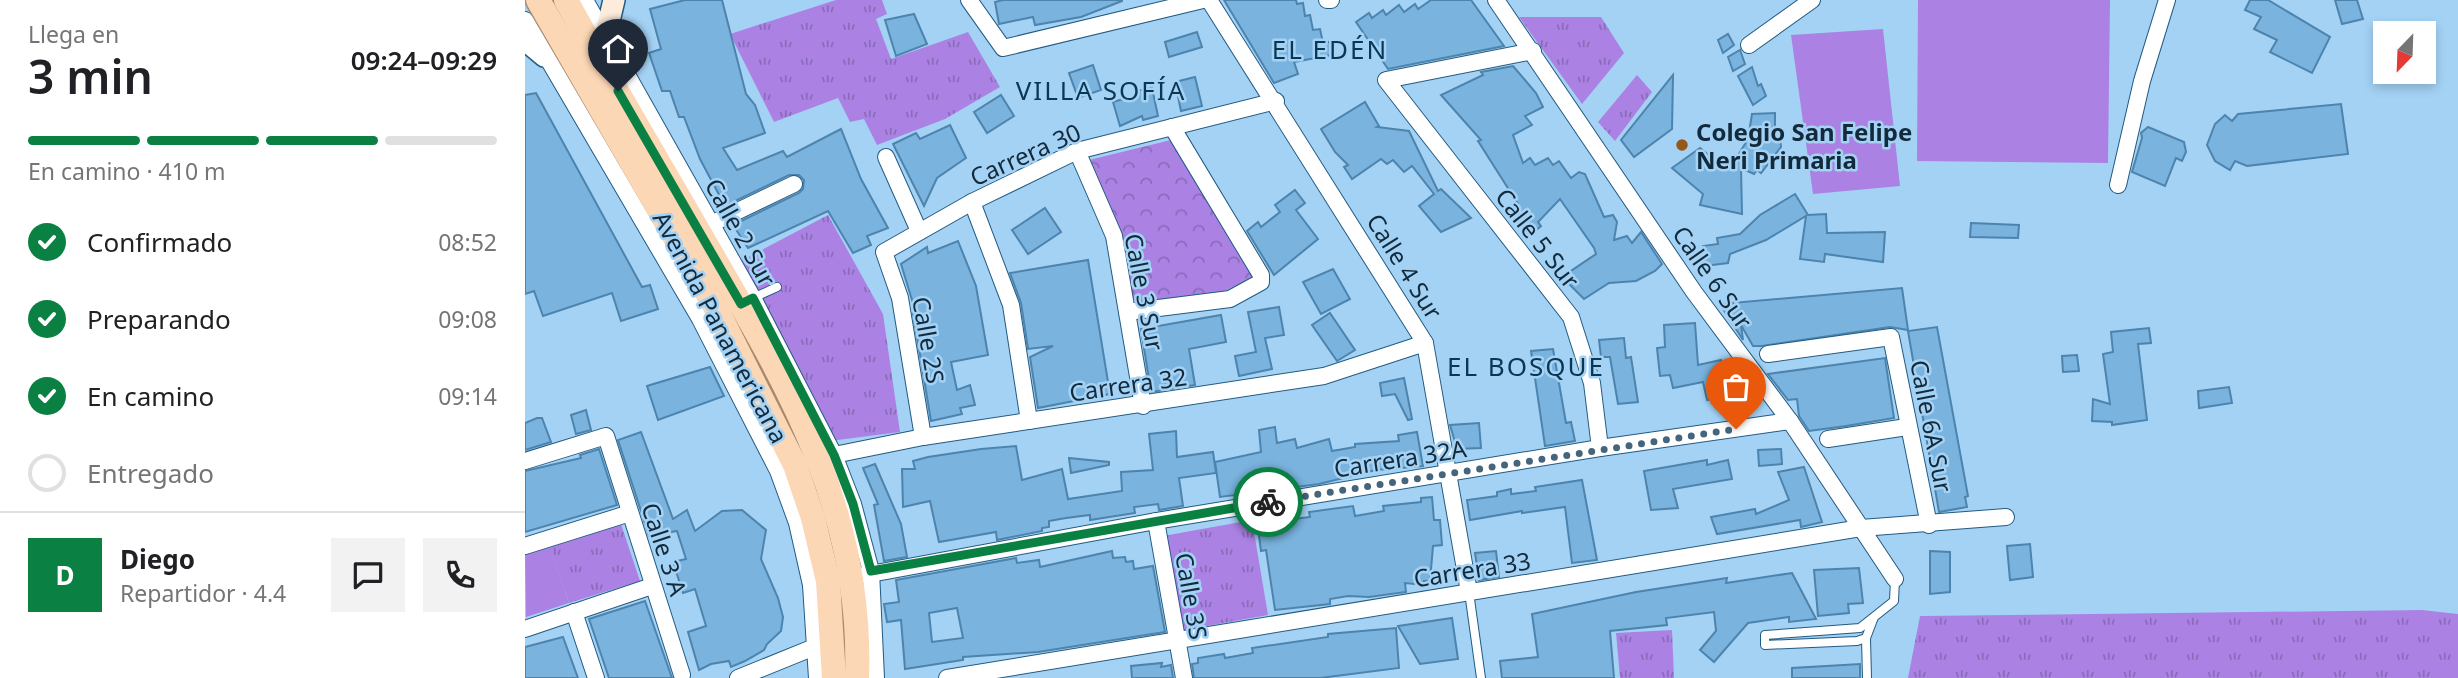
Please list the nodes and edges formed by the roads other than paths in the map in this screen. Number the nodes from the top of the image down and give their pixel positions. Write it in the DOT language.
graph roads {
  1 [pos="614,0"];
  2 [pos="969,0"];
  3 [pos="1203,0"];
  4 [pos="1209,0"];
  5 [pos="1496,0"];
  6 [pos="1812,0"];
  7 [pos="2167,0"];
  8 [pos="553,5"];
  9 [pos="605,38"];
  10 [pos="525,41"];
  11 [pos="1749,45"];
  12 [pos="1532,51"];
  13 [pos="544,57"];
  14 [pos="1276,101"];
  15 [pos="1172,127"];
  16 [pos="1077,151"];
  17 [pos="886,157"];
  18 [pos="795,184"];
  19 [pos="2119,185"];
  20 [pos="972,202"];
  21 [pos="711,224"];
  22 [pos="919,231"];
  23 [pos="884,252"];
  24 [pos="777,287"];
  25 [pos="747,301"];
  26 [pos="1127,312"];
  27 [pos="1425,343"];
  28 [pos="1768,354"];
  29 [pos="1143,405"];
  30 [pos="1029,421"];
  31 [pos="1790,421"];
  32 [pos="1907,427"];
  33 [pos="923,437"];
  34 [pos="1828,439"];
  35 [pos="1600,448"];
  36 [pos="834,455"];
  37 [pos="525,461"];
  38 [pos="1449,472"];
  39 [pos="630,513"];
  40 [pos="2006,517"];
  41 [pos="1156,521"];
  42 [pos="1929,525"];
  43 [pos="1861,528"];
  44 [pos="525,546"];
  45 [pos="862,573"];
  46 [pos="1895,579"];
  47 [pos="819,583"];
  48 [pos="652,586"];
  49 [pos="1469,592"];
  50 [pos="574,612"];
  51 [pos="1874,618"];
  52 [pos="525,629"];
  53 [pos="1866,638"];
  54 [pos="1176,641"];
  55 [pos="817,646"];
  56 [pos="683,675"];
  57 [pos="596,678"];
  58 [pos="738,678"];
  59 [pos="821,678"];
  60 [pos="857,678"];
  61 [pos="876,678"];
  62 [pos="947,678"];
  63 [pos="1184,678"];
  64 [pos="1481,678"];
  65 [pos="1867,678"];
  1 -- 9 [label="main road"];
  2 -- 3 [label="street"];
  4 -- 14 [label="street, Calle 4 Sur"];
  5 -- 12 [label="street, Calle 6 Sur"];
  6 -- 11 [label="street"];
  7 -- 19 [label="street"];
  8 -- 9 [label="street, Calle 2 Sur"];
  8 -- 13 [label="street"];
  8 -- 25 [label="main road, Avenida Panamericana"];
  8 -- 47 [label="main road, Avenida Panamericana"];
  9 -- 21 [label="street, Calle 2 Sur"];
  10 -- 13 [label="street"];
  12 -- 31 [label="street, Calle 6 Sur"];
  12 -- 35 [label="street, Calle 5 Sur"];
  13 -- 47 [label="street"];
  14 -- 15 [label="street, Carrera 30"];
  14 -- 27 [label="street, Calle 4 Sur"];
  15 -- 16 [label="street, Carrera 30"];
  15 -- 26 [label="street"];
  16 -- 20 [label="street, Carrera 30"];
  16 -- 26 [label="street, Calle 3 Sur"];
  17 -- 22 [label="street"];
  18 -- 21 [label="street"];
  20 -- 22 [label="street, Carrera 30"];
  20 -- 30 [label="street"];
  21 -- 25 [label="street, Calle 2 Sur"];
  22 -- 23 [label="street, Carrera 30"];
  23 -- 33 [label="street, Calle 2S"];
  24 -- 25 [label="lane"];
  25 -- 36 [label="street, Calle 2 Sur"];
  25 -- 45 [label="main road, Avenida Panamericana"];
  26 -- 29 [label="street, Calle 3 Sur"];
  27 -- 29 [label="street, Carrera 32"];
  27 -- 38 [label="street, Calle 4 Sur"];
  28 -- 32 [label="street, Calle 6A Sur"];
  29 -- 30 [label="street, Carrera 32"];
  30 -- 33 [label="street, Carrera 32"];
  31 -- 35 [label="street, Carrera 32A"];
  31 -- 43 [label="street, Calle 6 Sur"];
  32 -- 34 [label="street"];
  32 -- 42 [label="street, Calle 6A Sur"];
  33 -- 36 [label="street, Carrera 32"];
  35 -- 38 [label="street, Carrera 32A"];
  36 -- 45 [label="street, Calle 2 Sur"];
  37 -- 39 [label="street, Calle 3 A"];
  38 -- 41 [label="street, Carrera 32A"];
  38 -- 49 [label="street, Calle 4 Sur"];
  39 -- 44 [label="street"];
  39 -- 48 [label="street, Calle 3 A"];
  40 -- 42 [label="street, Carrera 33"];
  41 -- 45 [label="street, Carrera 32A"];
  41 -- 54 [label="street, Calle 3S"];
  42 -- 43 [label="street, Carrera 33"];
  43 -- 46 [label="street, Calle 6 Sur"];
  43 -- 49 [label="street, Carrera 33"];
  45 -- 47 [label="street, Carrera 32A"];
  45 -- 60 [label="main road, Avenida Panamericana"];
  45 -- 61 [label="street, Calle 2 Sur"];
  46 -- 51 [label="lane"];
  47 -- 55 [label="street"];
  47 -- 59 [label="main road, Avenida Panamericana"];
  48 -- 50 [label="street"];
  48 -- 56 [label="street, Calle 3 A"];
  49 -- 54 [label="street, Carrera 33"];
  49 -- 64 [label="lane"];
  50 -- 52 [label="street"];
  50 -- 57 [label="street"];
  51 -- 53 [label="lane"];
  51 -- 53 [label="lane"];
  53 -- 65 [label="lane"];
  54 -- 62 [label="street, Carrera 33"];
  54 -- 63 [label="street, Calle 3S"];
  55 -- 58 [label="street"];
  55 -- 59 [label="street"];
}
